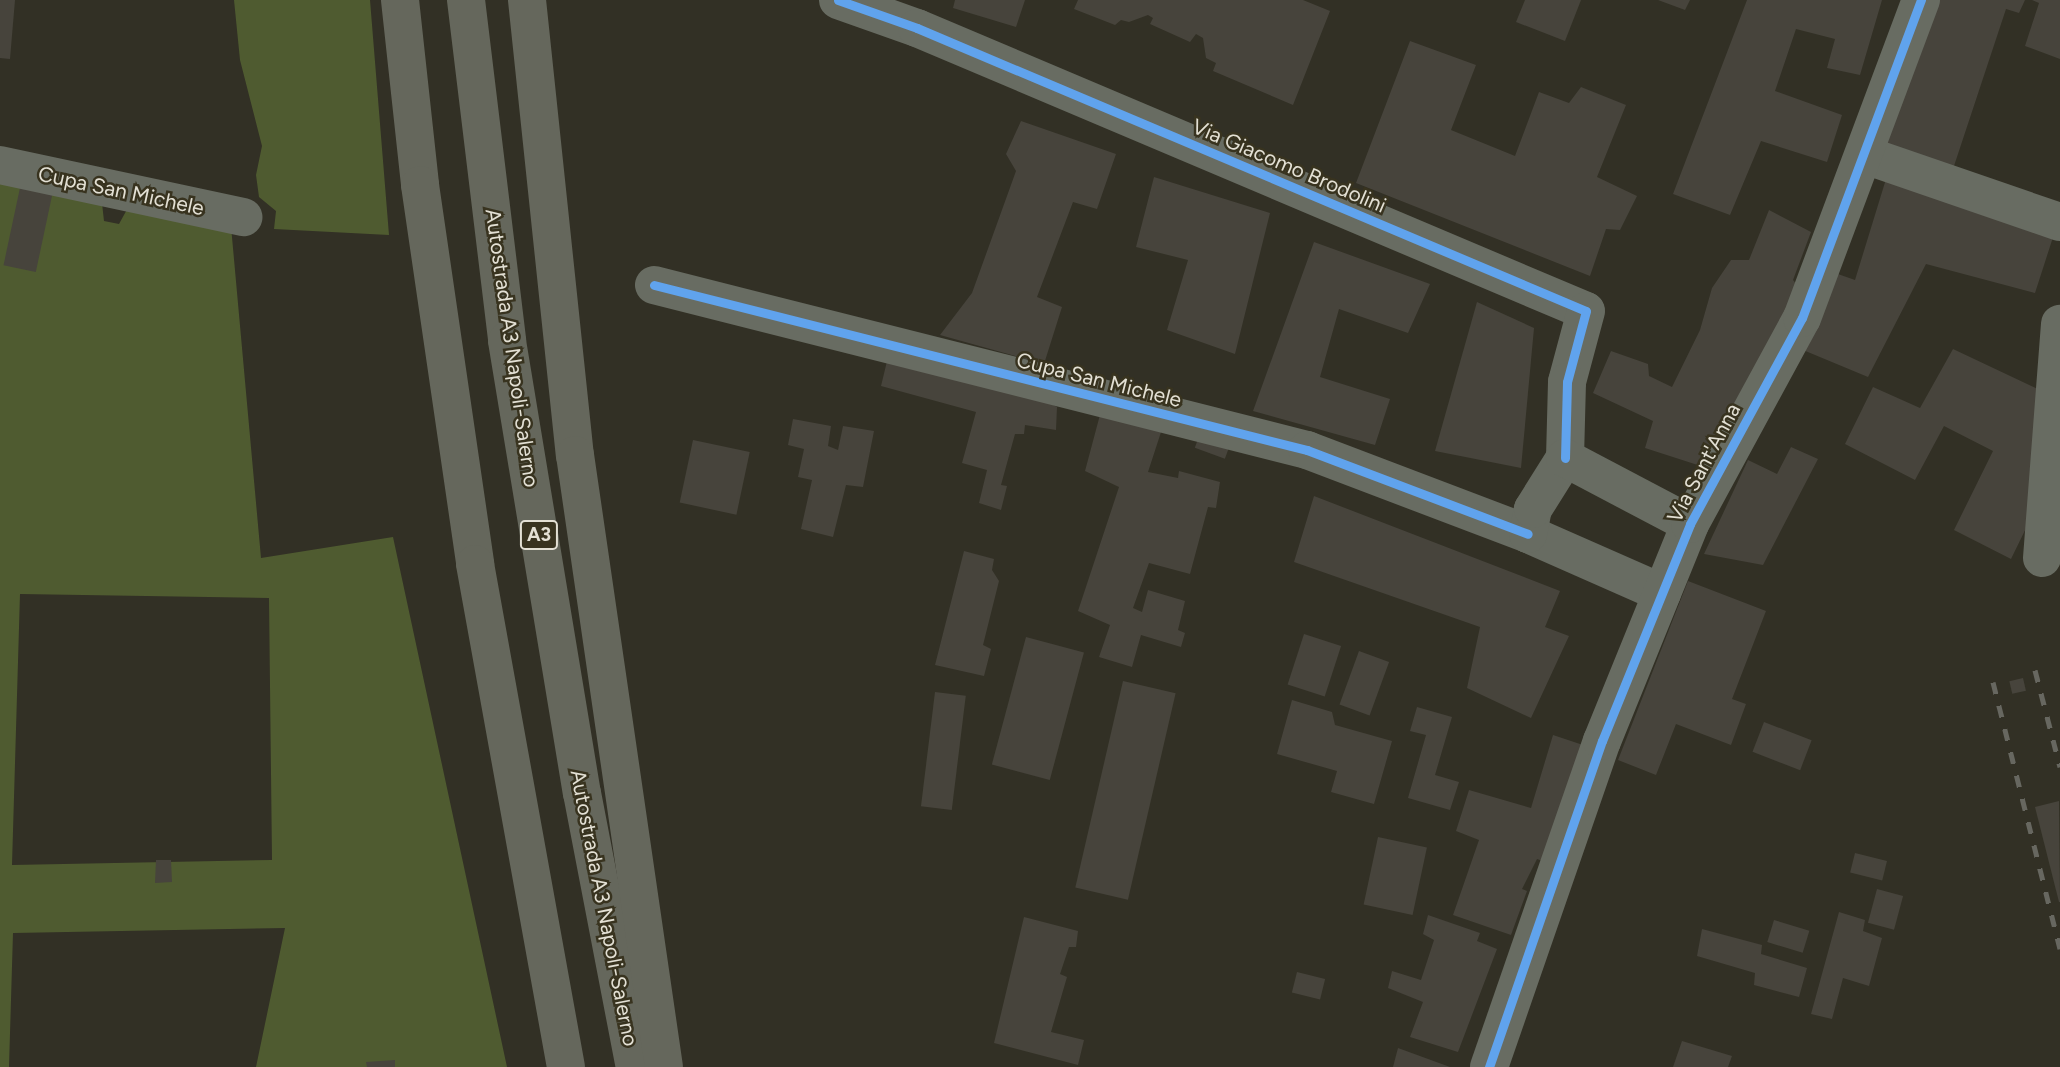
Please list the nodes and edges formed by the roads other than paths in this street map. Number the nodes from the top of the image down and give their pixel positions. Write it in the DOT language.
graph roads {
  1 [pos="400,0"];
  2 [pos="466,0"];
  3 [pos="527,0"];
  4 [pos="838,0"];
  5 [pos="1921,0"];
  6 [pos="922,14"];
  7 [pos="1865,155"];
  8 [pos="0,165"];
  9 [pos="243,217"];
  10 [pos="2060,222"];
  11 [pos="654,285"];
  12 [pos="2060,324"];
  13 [pos="1565,458"];
  14 [pos="1690,524"];
  15 [pos="1528,534"];
  16 [pos="2042,558"];
  17 [pos="1662,593"];
  18 [pos="566,1067"];
  19 [pos="635,1067"];
  20 [pos="664,1067"];
  21 [pos="1489,1067"];
  1 -- 18 [label="highway"];
  2 -- 19 [label="highway, Autostrada A3 Napoli-Salerno / A3"];
  3 -- 20 [label="highway"];
  4 -- 6 [label="street, Via Giacomo Brodolini"];
  5 -- 7 [label="street, Via Sant'Anna"];
  6 -- 13 [label="street, Via Giacomo Brodolini"];
  7 -- 10 [label="street"];
  7 -- 14 [label="street, Via Sant'Anna"];
  8 -- 9 [label="street, Cupa San Michele"];
  11 -- 15 [label="street, Cupa San Michele"];
  12 -- 16 [label="street"];
  13 -- 14 [label="street"];
  13 -- 15 [label="street"];
  14 -- 17 [label="street, Via Sant'Anna"];
  15 -- 17 [label="street, Cupa San Michele"];
  17 -- 21 [label="street, Via Sant'Anna"];
}
